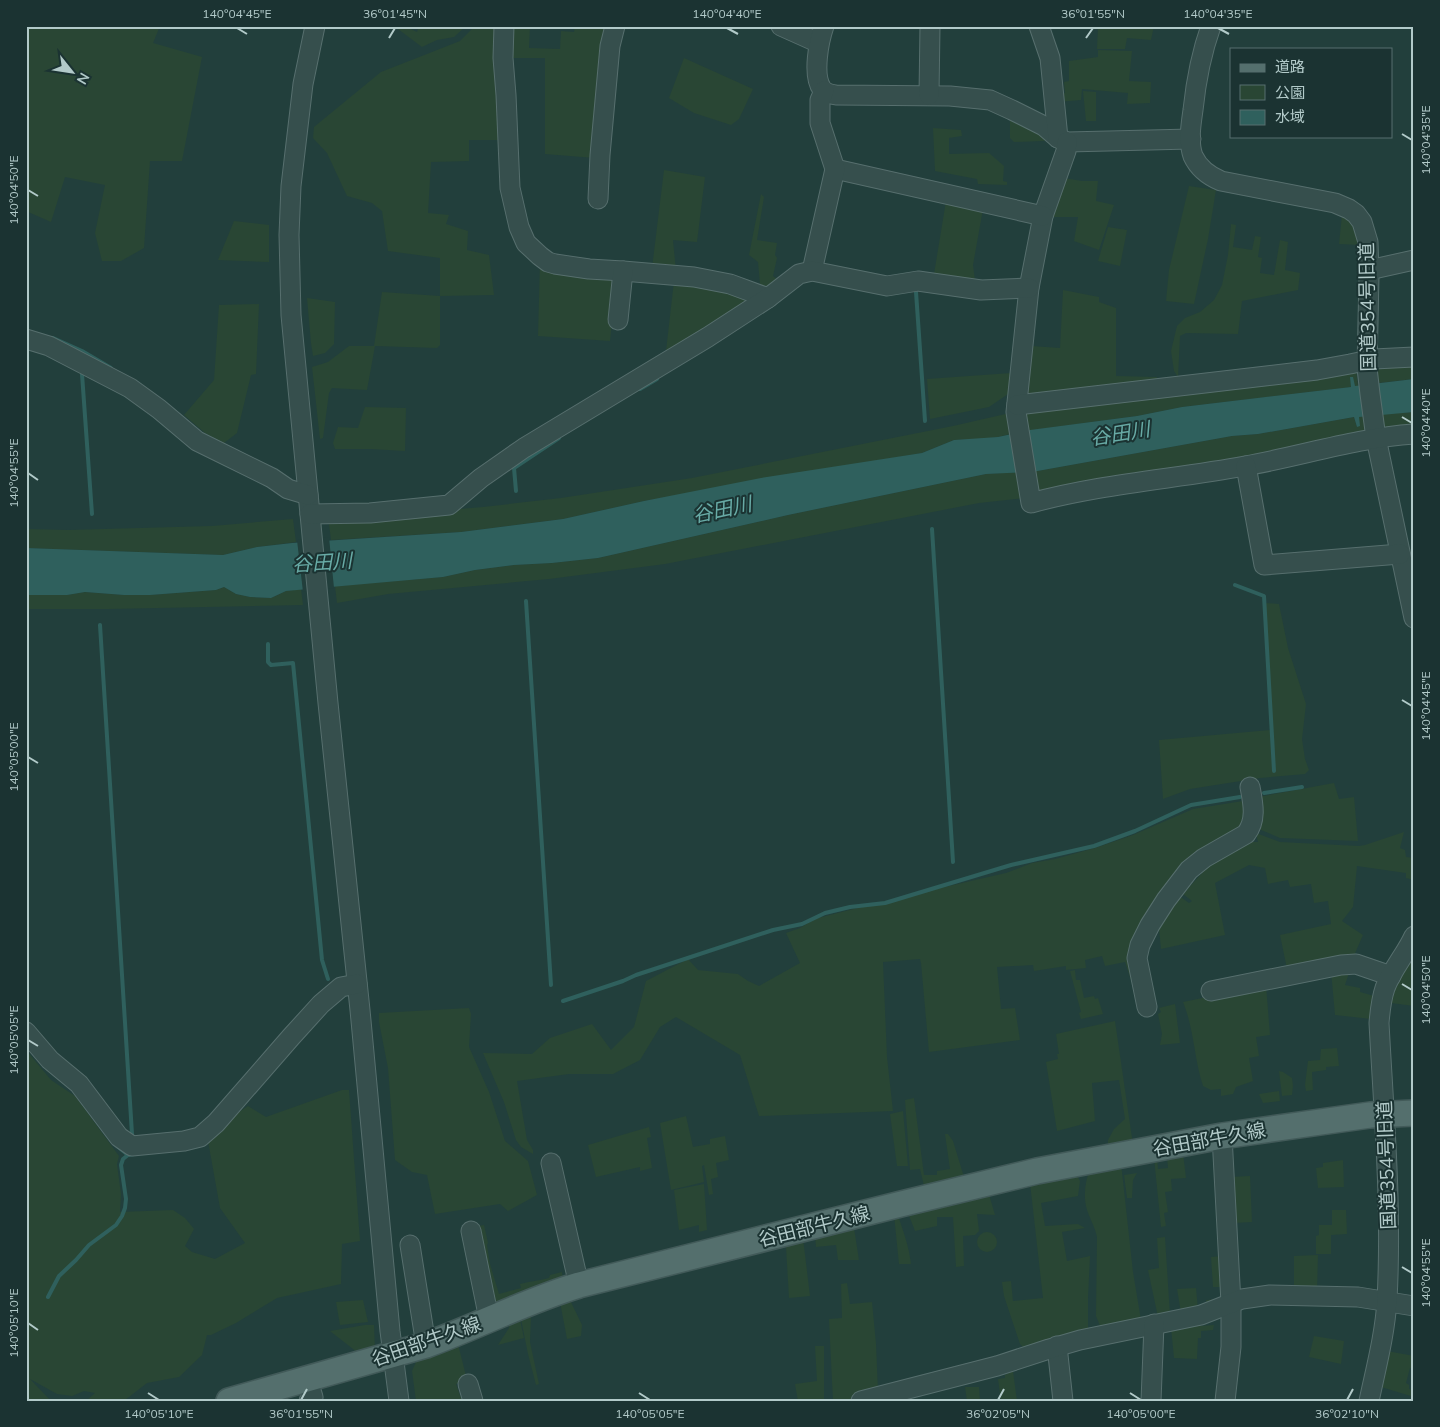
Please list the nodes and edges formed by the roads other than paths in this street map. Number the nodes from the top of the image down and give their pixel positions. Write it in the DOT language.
graph roads {
  1 [pos="315,26"];
  2 [pos="504,26"];
  3 [pos="615,26"];
  4 [pos="782,26"];
  5 [pos="930,26"];
  6 [pos="1040,26"];
  7 [pos="1211,26"];
  8 [pos="821,34"];
  9 [pos="824,91"];
  10 [pos="929,96"];
  11 [pos="1191,139"];
  12 [pos="1062,140"];
  13 [pos="835,169"];
  14 [pos="598,199"];
  15 [pos="1043,216"];
  16 [pos="1414,260"];
  17 [pos="1369,270"];
  18 [pos="623,271"];
  19 [pos="812,271"];
  20 [pos="1029,288"];
  21 [pos="768,298"];
  22 [pos="618,320"];
  23 [pos="26,338"];
  24 [pos="1414,357"];
  25 [pos="1368,364"];
  26 [pos="1016,408"];
  27 [pos="1375,433"];
  28 [pos="1414,434"];
  29 [pos="1246,466"];
  30 [pos="310,509"];
  31 [pos="1400,554"];
  32 [pos="1414,618"];
  33 [pos="1250,787"];
  34 [pos="1414,936"];
  35 [pos="1391,976"];
  36 [pos="357,984"];
  37 [pos="1212,991"];
  38 [pos="1147,1007"];
  39 [pos="26,1032"];
  40 [pos="1414,1113"];
  41 [pos="1384,1114"];
  42 [pos="1222,1136"];
  43 [pos="551,1164"];
  44 [pos="471,1231"];
  45 [pos="410,1245"];
  46 [pos="579,1285"];
  47 [pos="1387,1302"];
  48 [pos="1231,1303"];
  49 [pos="1414,1306"];
  50 [pos="489,1319"];
  51 [pos="1154,1324"];
  52 [pos="426,1345"];
  53 [pos="1057,1346"];
  54 [pos="393,1355"];
  55 [pos="308,1389"];
  56 [pos="923,1393"];
  57 [pos="229,1401"];
  58 [pos="399,1401"];
  59 [pos="861,1401"];
  60 [pos="1063,1401"];
  61 [pos="1151,1401"];
  62 [pos="1225,1401"];
  63 [pos="1369,1401"];
  1 -- 30 [label="street"];
  2 -- 18 [label="street"];
  3 -- 14 [label="street"];
  4 -- 8 [label="street"];
  5 -- 10 [label="street"];
  6 -- 12 [label="street"];
  7 -- 11 [label="street, 国道354号旧道"];
  8 -- 9 [label="street"];
  9 -- 10 [label="street"];
  9 -- 13 [label="street"];
  10 -- 12 [label="street"];
  11 -- 12 [label="street"];
  11 -- 17 [label="street, 国道354号旧道"];
  12 -- 15 [label="street"];
  13 -- 15 [label="street"];
  13 -- 19 [label="street"];
  15 -- 20 [label="street"];
  16 -- 17 [label="street"];
  17 -- 25 [label="street, 国道354号旧道"];
  18 -- 21 [label="street"];
  18 -- 22 [label="street"];
  19 -- 20 [label="street"];
  19 -- 21 [label="street"];
  20 -- 26 [label="street"];
  21 -- 30 [label="street"];
  23 -- 30 [label="street"];
  24 -- 25 [label="street"];
  25 -- 26 [label="street"];
  25 -- 27 [label="street, 国道354号旧道"];
  26 -- 29 [label="street"];
  27 -- 28 [label="street"];
  27 -- 29 [label="street"];
  27 -- 31 [label="street, 国道354号旧道"];
  29 -- 31 [label="street"];
  30 -- 36 [label="street"];
  31 -- 32 [label="street, 国道354号旧道"];
  33 -- 38 [label="street"];
  34 -- 35 [label="street, 国道354号旧道"];
  35 -- 37 [label="street"];
  35 -- 41 [label="street, 国道354号旧道"];
  36 -- 39 [label="street"];
  36 -- 54 [label="street"];
  40 -- 41 [label="main road, 谷田部牛久線"];
  41 -- 42 [label="main road, 谷田部牛久線"];
  41 -- 47 [label="street, 国道354号旧道"];
  42 -- 46 [label="main road, 谷田部牛久線"];
  42 -- 48 [label="street"];
  43 -- 46 [label="street"];
  44 -- 50 [label="street"];
  45 -- 52 [label="street"];
  46 -- 50 [label="main road, 谷田部牛久線"];
  47 -- 48 [label="street"];
  47 -- 49 [label="street"];
  47 -- 63 [label="street, 国道354号旧道"];
  48 -- 51 [label="street"];
  48 -- 62 [label="street"];
  50 -- 52 [label="main road, 谷田部牛久線"];
  51 -- 53 [label="street"];
  51 -- 61 [label="street"];
  52 -- 54 [label="main road, 谷田部牛久線"];
  53 -- 56 [label="street"];
  53 -- 60 [label="street"];
  54 -- 55 [label="main road, 谷田部牛久線"];
  54 -- 58 [label="street"];
  55 -- 57 [label="main road, 谷田部牛久線"];
  56 -- 59 [label="street"];
}
